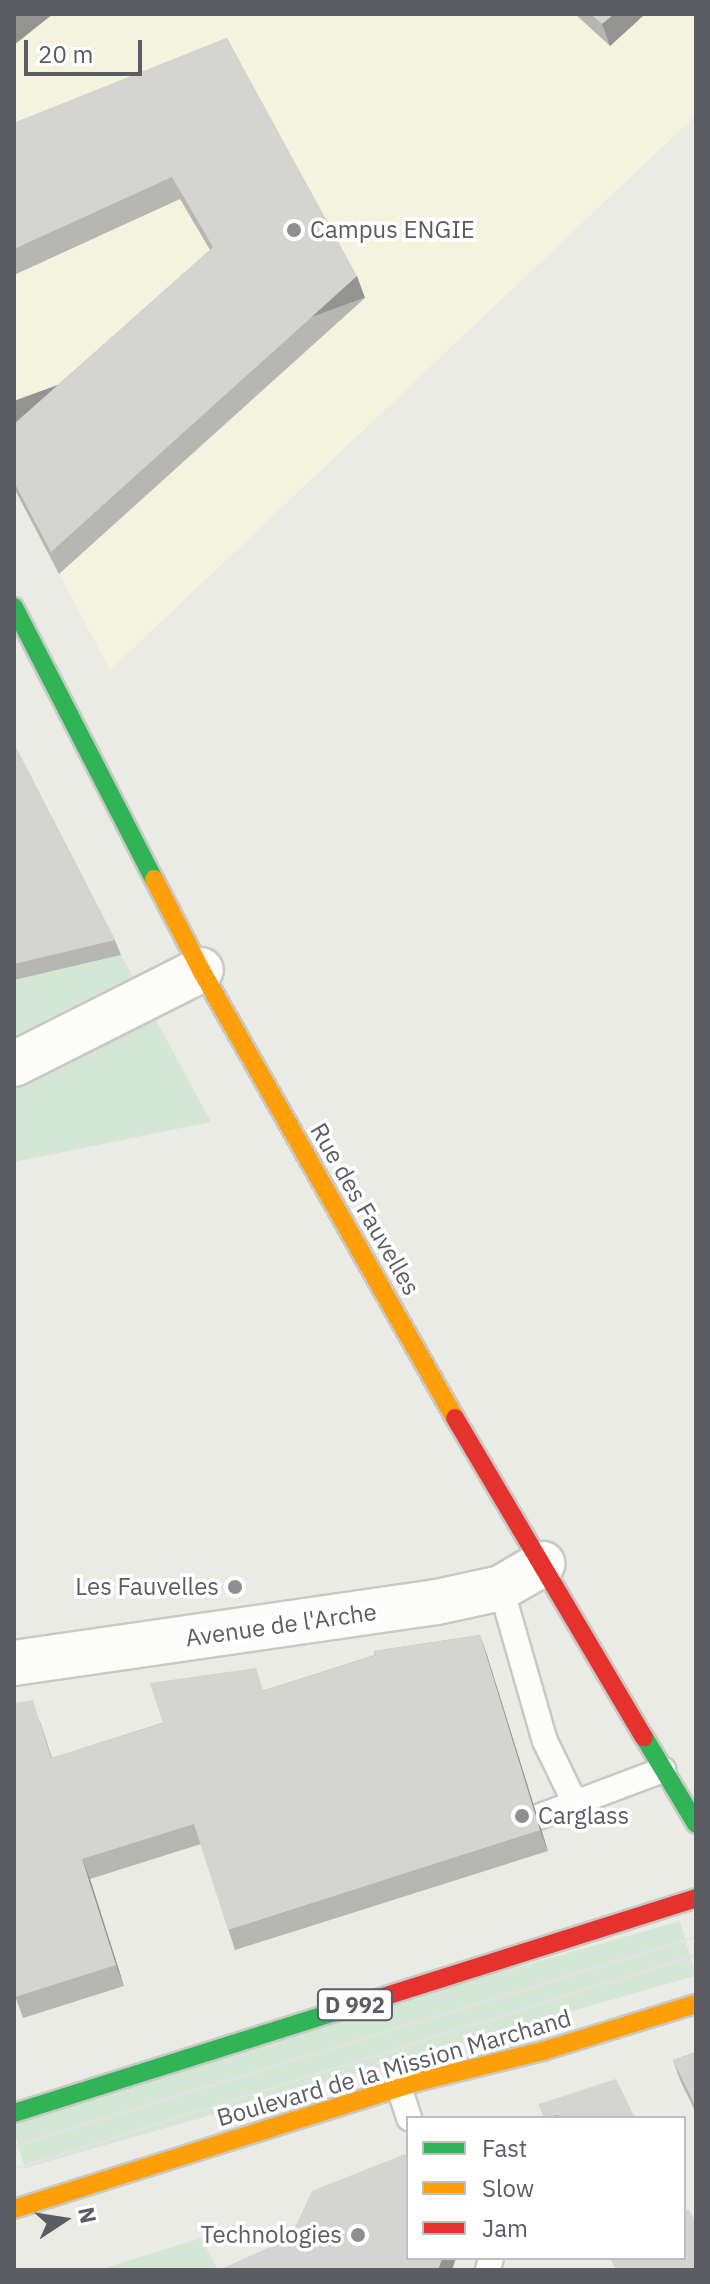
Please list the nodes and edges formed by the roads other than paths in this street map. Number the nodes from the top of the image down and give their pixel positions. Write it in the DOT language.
graph roads {
  1 [pos="14,607"];
  2 [pos="201,970"];
  3 [pos="14,1064"];
  4 [pos="542,1564"];
  5 [pos="501,1588"];
  6 [pos="14,1663"];
  7 [pos="663,1770"];
  8 [pos="575,1803"];
  9 [pos="538,1817"];
  10 [pos="696,1824"];
  11 [pos="696,1898"];
  12 [pos="696,2004"];
  13 [pos="399,2087"];
  14 [pos="14,2113"];
  15 [pos="408,2116"];
  16 [pos="14,2209"];
  1 -- 2 [label="main road, Rue des Fauvelles"];
  2 -- 3 [label="street"];
  2 -- 4 [label="main road, Rue des Fauvelles"];
  4 -- 5 [label="street, Avenue de l'Arche"];
  4 -- 7 [label="main road, Rue des Fauvelles"];
  5 -- 6 [label="street, Avenue de l'Arche"];
  5 -- 8 [label="lane"];
  7 -- 8 [label="lane"];
  7 -- 10 [label="main road, Rue des Fauvelles"];
  8 -- 9 [label="lane"];
  11 -- 14 [label="main road, D 992"];
  12 -- 13 [label="main road, Boulevard de la Mission Marchand"];
  13 -- 15 [label="lane"];
  13 -- 16 [label="main road, Boulevard de la Mission Marchand"];
}
